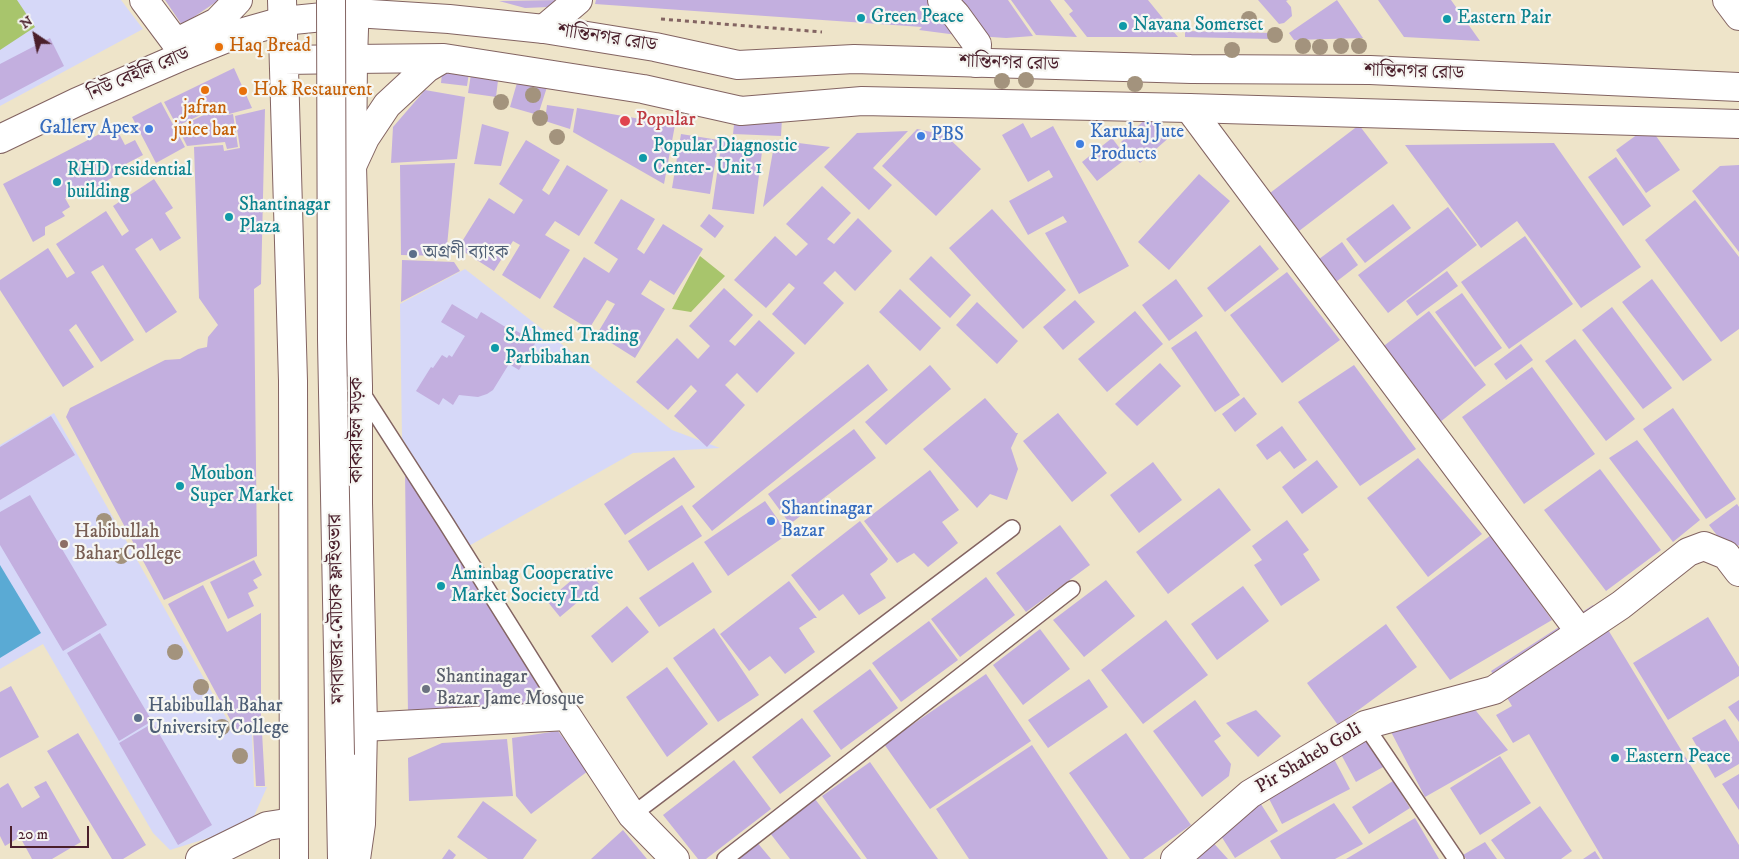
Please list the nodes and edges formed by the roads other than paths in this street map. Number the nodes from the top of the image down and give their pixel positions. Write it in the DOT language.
graph roads {
  1 [pos="144,0"];
  2 [pos="238,0"];
  3 [pos="331,0"];
  4 [pos="578,0"];
  5 [pos="942,0"];
  6 [pos="1727,0"];
  7 [pos="355,7"];
  8 [pos="440,9"];
  9 [pos="282,10"];
  10 [pos="1739,16"];
  11 [pos="544,30"];
  12 [pos="180,48"];
  13 [pos="444,58"];
  14 [pos="353,59"];
  15 [pos="284,60"];
  16 [pos="976,63"];
  17 [pos="1191,69"];
  18 [pos="1739,87"];
  19 [pos="1189,108"];
  20 [pos="1739,124"];
  21 [pos="0,139"];
  22 [pos="352,166"];
  23 [pos="358,386"];
  24 [pos="1012,528"];
  25 [pos="1739,572"];
  26 [pos="1072,589"];
  27 [pos="1580,632"];
  28 [pos="567,716"];
  29 [pos="1365,725"];
  30 [pos="363,727"];
  31 [pos="632,815"];
  32 [pos="293,822"];
  33 [pos="200,859"];
  34 [pos="294,859"];
  35 [pos="342,859"];
  36 [pos="356,859"];
  37 [pos="675,859"];
  38 [pos="725,859"];
  39 [pos="1174,859"];
  40 [pos="1456,859"];
  1 -- 12 [label="main road"];
  2 -- 12 [label="main road"];
  3 -- 35 [label="main road, মগবাজার-মৌচাক ফ্লাইওভার, bridge"];
  4 -- 11 [label="main road"];
  5 -- 16 [label="main road"];
  6 -- 10 [label="main road"];
  7 -- 8 [label="main road, শান্তিনগর রোড"];
  7 -- 9 [label="main road, শান্তিনগর রোড"];
  7 -- 14 [label="main road, কাকরাইল সড়ক"];
  8 -- 11 [label="main road, শান্তিনগর রোড"];
  9 -- 12 [label="main road, নিউ বেইলি রোড"];
  9 -- 15 [label="main road"];
  11 -- 16 [label="main road, শান্তিনগর রোড"];
  12 -- 21 [label="main road, নিউ বেইলি রোড"];
  13 -- 14 [label="main road"];
  13 -- 19 [label="main road"];
  13 -- 22 [label="main road"];
  14 -- 15 [label="main road"];
  14 -- 22 [label="main road, কাকরাইল সড়ক"];
  15 -- 32 [label="main road"];
  16 -- 17 [label="main road, শান্তিনগর রোড"];
  17 -- 18 [label="main road, শান্তিনগর রোড"];
  17 -- 19 [label="main road"];
  19 -- 20 [label="main road"];
  19 -- 27 [label="main road"];
  22 -- 23 [label="main road, কাকরাইল সড়ক"];
  23 -- 28 [label="lane"];
  23 -- 30 [label="main road, কাকরাইল সড়ক"];
  24 -- 31 [label="lane"];
  25 -- 27 [label="main road, Pir Shaheb Goli"];
  26 -- 38 [label="lane"];
  27 -- 29 [label="main road, Pir Shaheb Goli"];
  28 -- 30 [label="main road"];
  28 -- 31 [label="main road"];
  29 -- 39 [label="main road, Pir Shaheb Goli"];
  29 -- 40 [label="lane"];
  30 -- 36 [label="main road, কাকরাইল সড়ক"];
  31 -- 37 [label="main road"];
  32 -- 33 [label="main road"];
  32 -- 34 [label="main road"];
}
